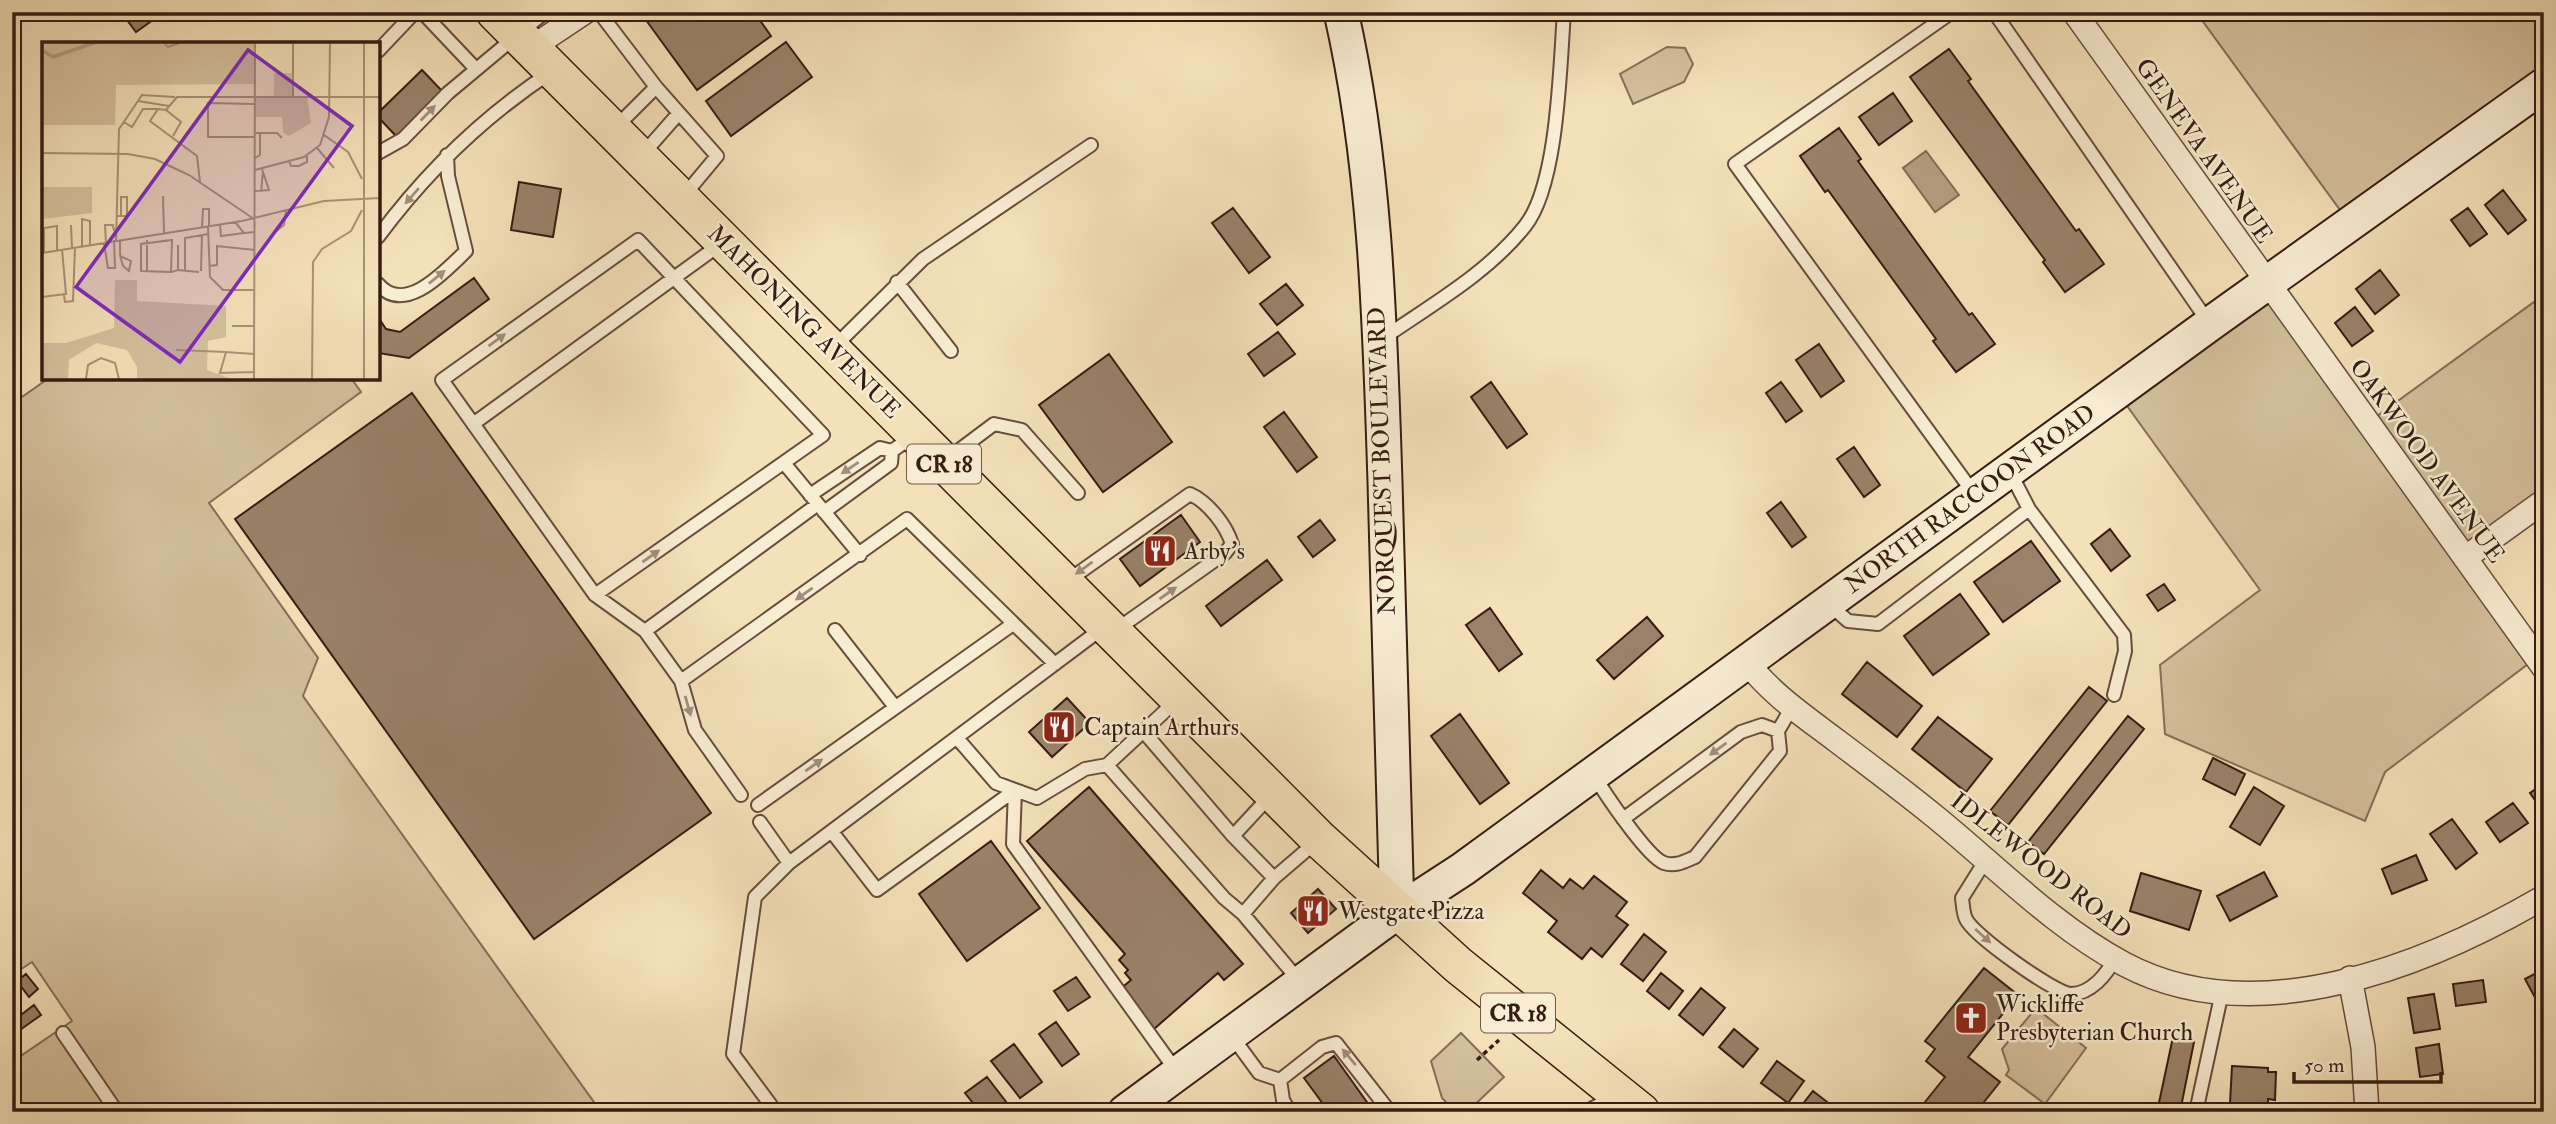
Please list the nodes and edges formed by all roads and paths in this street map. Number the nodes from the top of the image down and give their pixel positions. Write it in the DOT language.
graph roads {
  1 [pos="415,12"];
  2 [pos="422,12"];
  3 [pos="585,12"];
  4 [pos="599,12"];
  5 [pos="1341,12"];
  6 [pos="1564,12"];
  7 [pos="1952,12"];
  8 [pos="1994,12"];
  9 [pos="2074,12"];
  10 [pos="528,35"];
  11 [pos="380,49"];
  12 [pos="475,68"];
  13 [pos="2544,85"];
  14 [pos="656,87"];
  15 [pos="679,113"];
  16 [pos="613,131"];
  17 [pos="1091,145"];
  18 [pos="380,152"];
  19 [pos="447,155"];
  20 [pos="640,157"];
  21 [pos="681,199"];
  22 [pos="380,235"];
  23 [pos="723,242"];
  24 [pos="674,277"];
  25 [pos="897,282"];
  26 [pos="380,286"];
  27 [pos="2267,286"];
  28 [pos="2210,324"];
  29 [pos="1379,341"];
  30 [pos="831,350"];
  31 [pos="951,351"];
  32 [pos="473,424"];
  33 [pos="904,443"];
  34 [pos="784,463"];
  35 [pos="943,463"];
  36 [pos="2009,470"];
  37 [pos="1078,493"];
  38 [pos="1975,495"];
  39 [pos="2544,501"];
  40 [pos="817,503"];
  41 [pos="2029,509"];
  42 [pos="860,555"];
  43 [pos="2465,558"];
  44 [pos="1064,583"];
  45 [pos="596,595"];
  46 [pos="1827,603"];
  47 [pos="1013,624"];
  48 [pos="1109,629"];
  49 [pos="835,630"];
  50 [pos="645,631"];
  51 [pos="1746,661"];
  52 [pos="1055,664"];
  53 [pos="2544,668"];
  54 [pos="681,681"];
  55 [pos="2114,695"];
  56 [pos="1178,698"];
  57 [pos="895,707"];
  58 [pos="1792,707"];
  59 [pos="1778,731"];
  60 [pos="1144,732"];
  61 [pos="957,738"];
  62 [pos="1107,765"];
  63 [pos="1592,774"];
  64 [pos="1015,790"];
  65 [pos="1273,794"];
  66 [pos="741,795"];
  67 [pos="758,805"];
  68 [pos="1623,818"];
  69 [pos="760,822"];
  70 [pos="832,832"];
  71 [pos="1234,836"];
  72 [pos="1319,839"];
  73 [pos="1987,858"];
  74 [pos="789,863"];
  75 [pos="1274,878"];
  76 [pos="2544,897"];
  77 [pos="1397,912"];
  78 [pos="1243,914"];
  79 [pos="2115,958"];
  80 [pos="2350,978"];
  81 [pos="1302,984"];
  82 [pos="2222,992"];
  83 [pos="63,1033"];
  84 [pos="1231,1035"];
  85 [pos="1499,1040"];
  86 [pos="1477,1060"];
  87 [pos="1178,1074"];
  88 [pos="1280,1080"];
  89 [pos="1630,1103"];
  90 [pos="117,1112"];
  91 [pos="775,1112"];
  92 [pos="1125,1112"];
  93 [pos="1290,1112"];
  94 [pos="1390,1112"];
  95 [pos="1585,1112"];
  96 [pos="2196,1112"];
  97 [pos="2367,1112"];
  1 -- 11 [label="lane"];
  2 -- 12 [label="lane"];
  3 -- 10 [label="street"];
  4 -- 14 [label="lane"];
  5 -- 29 [label="street, NORQUEST BOULEVARD"];
  6 -- 29 [label="lane"];
  7 -- 38 [label="lane"];
  8 -- 28 [label="lane"];
  9 -- 27 [label="street, GENEVA AVENUE"];
  10 -- 12 [label="lane"];
  10 -- 16 [label="main road, MAHONING AVENUE / CR 18"];
  10 -- 19 [label="lane"];
  18 -- 12 [label="lane, one-way"];
  13 -- 27 [label="street, NORTH RACCOON ROAD"];
  14 -- 15 [label="lane"];
  14 -- 16 [label="lane"];
  15 -- 20 [label="lane"];
  15 -- 21 [label="lane"];
  16 -- 20 [label="main road, MAHONING AVENUE / CR 18"];
  17 -- 25 [label="lane"];
  19 -- 22 [label="lane, one-way"];
  26 -- 19 [label="lane, one-way"];
  20 -- 21 [label="main road, MAHONING AVENUE / CR 18"];
  21 -- 23 [label="main road, MAHONING AVENUE / CR 18"];
  23 -- 24 [label="lane"];
  23 -- 30 [label="main road, MAHONING AVENUE / CR 18"];
  24 -- 32 [label="lane"];
  32 -- 24 [label="lane, one-way"];
  24 -- 34 [label="lane"];
  25 -- 30 [label="lane"];
  25 -- 31 [label="lane"];
  27 -- 28 [label="street, NORTH RACCOON ROAD"];
  27 -- 43 [label="street, OAKWOOD AVENUE"];
  28 -- 36 [label="street, NORTH RACCOON ROAD"];
  29 -- 77 [label="street, NORQUEST BOULEVARD"];
  30 -- 33 [label="main road, MAHONING AVENUE / CR 18"];
  32 -- 45 [label="lane"];
  33 -- 35 [label="main road, MAHONING AVENUE / CR 18"];
  33 -- 40 [label="lane"];
  33 -- 40 [label="lane, one-way"];
  34 -- 40 [label="lane"];
  45 -- 34 [label="lane, one-way"];
  35 -- 37 [label="lane"];
  35 -- 44 [label="main road, MAHONING AVENUE / CR 18"];
  36 -- 38 [label="street, NORTH RACCOON ROAD"];
  36 -- 41 [label="lane"];
  38 -- 46 [label="street, NORTH RACCOON ROAD"];
  39 -- 43 [label="street"];
  40 -- 42 [label="lane"];
  40 -- 50 [label="lane"];
  41 -- 46 [label="lane"];
  41 -- 55 [label="lane"];
  42 -- 47 [label="lane"];
  42 -- 54 [label="lane, one-way"];
  43 -- 53 [label="street, OAKWOOD AVENUE"];
  44 -- 48 [label="main road, MAHONING AVENUE / CR 18"];
  48 -- 44 [label="lane, one-way"];
  45 -- 50 [label="lane"];
  46 -- 51 [label="street, NORTH RACCOON ROAD"];
  47 -- 52 [label="lane"];
  47 -- 57 [label="lane"];
  48 -- 52 [label="lane"];
  48 -- 56 [label="main road, MAHONING AVENUE / CR 18"];
  49 -- 57 [label="lane"];
  50 -- 54 [label="lane"];
  51 -- 58 [label="street, IDLEWOOD ROAD"];
  51 -- 63 [label="street, NORTH RACCOON ROAD"];
  52 -- 61 [label="lane"];
  54 -- 66 [label="lane, one-way"];
  56 -- 60 [label="lane"];
  56 -- 65 [label="main road, MAHONING AVENUE / CR 18"];
  67 -- 57 [label="lane, one-way"];
  58 -- 59 [label="lane"];
  58 -- 73 [label="street, IDLEWOOD ROAD"];
  59 -- 68 [label="lane, one-way"];
  59 -- 68 [label="lane"];
  60 -- 62 [label="lane"];
  60 -- 71 [label="lane"];
  61 -- 64 [label="lane"];
  61 -- 70 [label="lane"];
  62 -- 64 [label="lane"];
  62 -- 78 [label="lane"];
  63 -- 68 [label="lane"];
  63 -- 77 [label="street, NORTH RACCOON ROAD"];
  64 -- 70 [label="lane"];
  64 -- 87 [label="lane"];
  65 -- 71 [label="lane"];
  65 -- 72 [label="main road, MAHONING AVENUE / CR 18"];
  69 -- 74 [label="lane"];
  70 -- 74 [label="lane"];
  71 -- 75 [label="lane"];
  72 -- 75 [label="lane"];
  72 -- 77 [label="main road, MAHONING AVENUE / CR 18"];
  73 -- 79 [label="street, IDLEWOOD ROAD"];
  73 -- 79 [label="lane, one-way"];
  74 -- 91 [label="lane"];
  75 -- 78 [label="lane"];
  76 -- 80 [label="street, IDLEWOOD ROAD"];
  77 -- 81 [label="street, NORTH RACCOON ROAD"];
  77 -- 89 [label="main road, MAHONING AVENUE / CR 18"];
  78 -- 81 [label="lane"];
  79 -- 82 [label="street, IDLEWOOD ROAD"];
  80 -- 82 [label="street, IDLEWOOD ROAD"];
  80 -- 97 [label="street"];
  81 -- 84 [label="street, NORTH RACCOON ROAD"];
  82 -- 96 [label="lane"];
  83 -- 90 [label="lane"];
  84 -- 87 [label="street, NORTH RACCOON ROAD"];
  84 -- 88 [label="lane"];
  85 -- 86 [label="path"];
  87 -- 92 [label="street, NORTH RACCOON ROAD"];
  88 -- 93 [label="lane"];
  94 -- 88 [label="lane, one-way"];
  89 -- 95 [label="lane"];
}
